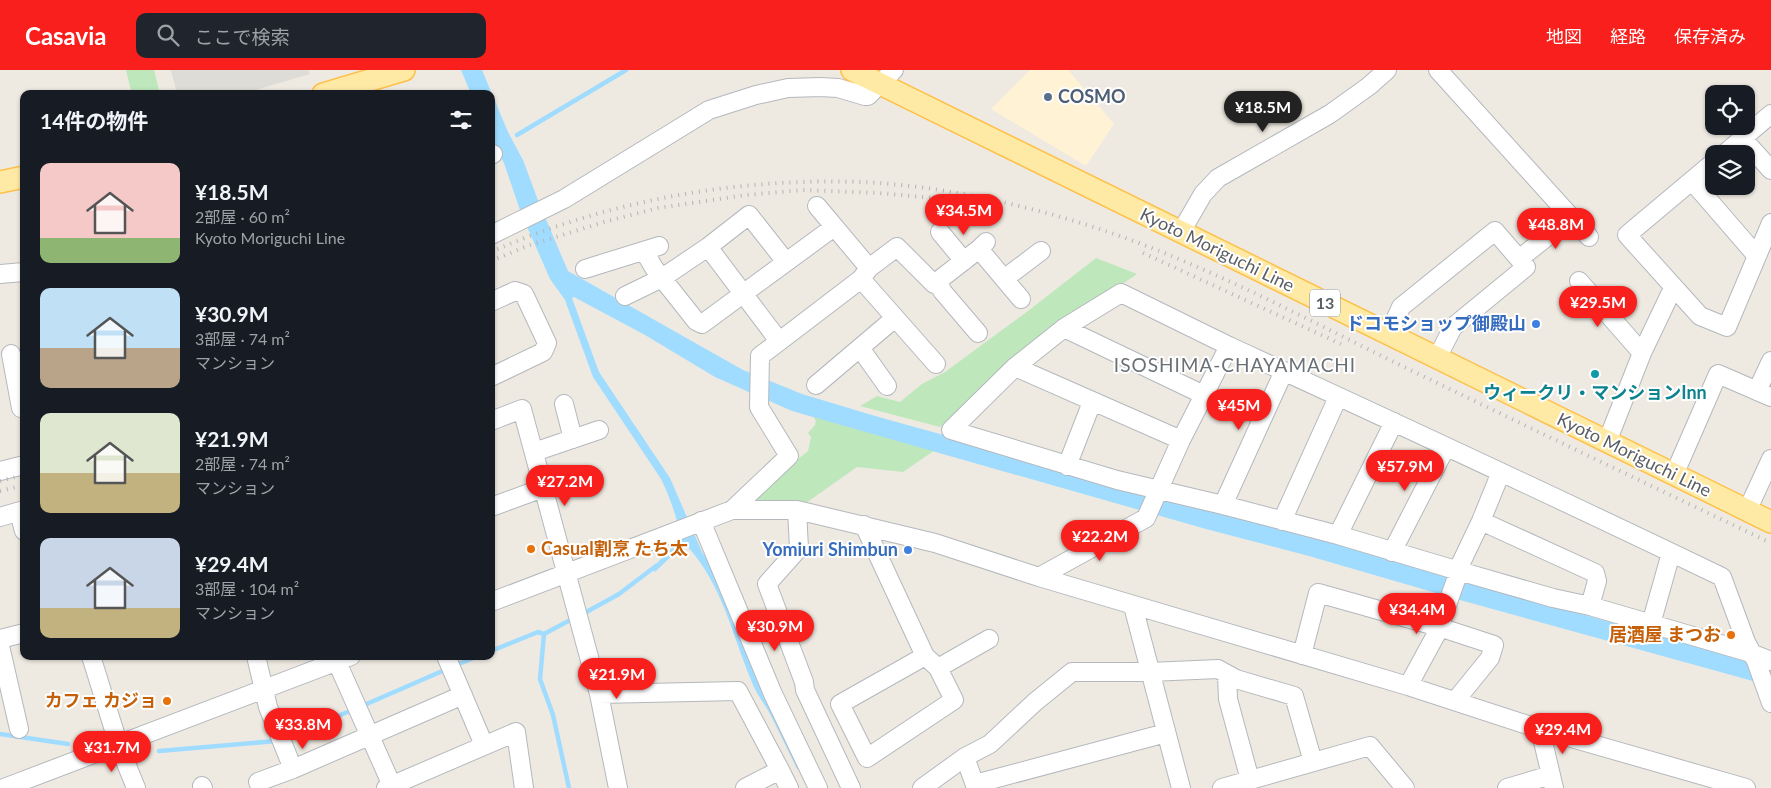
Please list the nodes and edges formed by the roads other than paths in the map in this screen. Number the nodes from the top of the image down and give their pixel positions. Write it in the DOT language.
graph roads {
  1 [pos="404,70"];
  2 [pos="852,70"];
  3 [pos="1386,70"];
  4 [pos="1438,70"];
  5 [pos="887,76"];
  6 [pos="336,90"];
  7 [pos="1771,114"];
  8 [pos="1742,138"];
  9 [pos="1734,145"];
  10 [pos="1705,170"];
  11 [pos="1771,170"];
  12 [pos="20,178"];
  13 [pos="1692,181"];
  14 [pos="0,182"];
  15 [pos="817,206"];
  16 [pos="1572,217"];
  17 [pos="1771,223"];
  18 [pos="834,227"];
  19 [pos="940,232"];
  20 [pos="1181,232"];
  21 [pos="495,233"];
  22 [pos="1589,237"];
  23 [pos="708,247"];
  24 [pos="1041,251"];
  25 [pos="1756,255"];
  26 [pos="1519,259"];
  27 [pos="964,261"];
  28 [pos="786,262"];
  29 [pos="585,269"];
  30 [pos="20,272"];
  31 [pos="0,274"];
  32 [pos="865,274"];
  33 [pos="662,278"];
  34 [pos="1004,279"];
  35 [pos="1579,281"];
  36 [pos="937,282"];
  37 [pos="1673,288"];
  38 [pos="744,294"];
  39 [pos="625,296"];
  40 [pos="1020,299"];
  41 [pos="495,300"];
  42 [pos="895,318"];
  43 [pos="1064,328"];
  44 [pos="978,332"];
  45 [pos="1389,334"];
  46 [pos="780,341"];
  47 [pos="1229,346"];
  48 [pos="860,348"];
  49 [pos="1642,353"];
  50 [pos="12,354"];
  51 [pos="1437,358"];
  52 [pos="1771,361"];
  53 [pos="936,364"];
  54 [pos="1014,367"];
  55 [pos="1284,371"];
  56 [pos="495,375"];
  57 [pos="816,385"];
  58 [pos="887,386"];
  59 [pos="1204,394"];
  60 [pos="1764,394"];
  61 [pos="1338,398"];
  62 [pos="20,402"];
  63 [pos="1092,402"];
  64 [pos="564,404"];
  65 [pos="495,415"];
  66 [pos="1394,422"];
  67 [pos="599,430"];
  68 [pos="573,439"];
  69 [pos="1181,440"];
  70 [pos="1608,442"];
  71 [pos="1446,447"];
  72 [pos="534,452"];
  73 [pos="1771,459"];
  74 [pos="20,465"];
  75 [pos="1067,466"];
  76 [pos="0,471"];
  77 [pos="1501,472"];
  78 [pos="1674,475"];
  79 [pos="543,488"];
  80 [pos="1159,489"];
  81 [pos="1223,505"];
  82 [pos="495,506"];
  83 [pos="732,510"];
  84 [pos="797,510"];
  85 [pos="1747,511"];
  86 [pos="20,512"];
  87 [pos="0,517"];
  88 [pos="701,521"];
  89 [pos="1282,521"];
  90 [pos="1481,521"];
  91 [pos="1771,522"];
  92 [pos="864,525"];
  93 [pos="1338,535"];
  94 [pos="1392,552"];
  95 [pos="1671,552"];
  96 [pos="567,573"];
  97 [pos="1458,573"];
  98 [pos="1039,577"];
  99 [pos="495,600"];
  100 [pos="1133,606"];
  101 [pos="1590,606"];
  102 [pos="1651,624"];
  103 [pos="1439,627"];
  104 [pos="20,634"];
  105 [pos="0,639"];
  106 [pos="988,639"];
  107 [pos="0,646"];
  108 [pos="1302,654"];
  109 [pos="1759,658"];
  110 [pos="92,660"];
  111 [pos="257,660"];
  112 [pos="341,660"];
  113 [pos="344,660"];
  114 [pos="932,662"];
  115 [pos="449,663"];
  116 [pos="1150,672"];
  117 [pos="1227,675"];
  118 [pos="1408,686"];
  119 [pos="265,690"];
  120 [pos="599,694"];
  121 [pos="463,695"];
  122 [pos="1768,695"];
  123 [pos="1455,701"];
  124 [pos="19,728"];
  125 [pos="1540,729"];
  126 [pos="1166,733"];
  127 [pos="370,736"];
  128 [pos="484,745"];
  129 [pos="118,746"];
  130 [pos="965,757"];
  131 [pos="1313,762"];
  132 [pos="293,769"];
  133 [pos="780,770"];
  134 [pos="1250,780"];
  135 [pos="1553,782"];
  136 [pos="975,786"];
  137 [pos="391,787"];
  138 [pos="4,788"];
  139 [pos="136,788"];
  140 [pos="261,788"];
  141 [pos="524,788"];
  142 [pos="618,788"];
  143 [pos="746,788"];
  144 [pos="789,788"];
  145 [pos="818,788"];
  146 [pos="851,788"];
  147 [pos="922,788"];
  148 [pos="1181,788"];
  149 [pos="1222,788"];
  150 [pos="1405,788"];
  151 [pos="1507,788"];
  152 [pos="1746,788"];
  1 -- 6 [label="main road"];
  2 -- 5 [label="main road, Kyoto Moriguchi Line / 13"];
  3 -- 20 [label="street"];
  4 -- 16 [label="street"];
  5 -- 20 [label="main road, Kyoto Moriguchi Line / 13"];
  5 -- 21 [label="street"];
  7 -- 8 [label="street"];
  8 -- 9 [label="street"];
  8 -- 11 [label="street"];
  10 -- 13 [label="street"];
  12 -- 14 [label="main road"];
  13 -- 25 [label="street"];
  13 -- 37 [label="street"];
  15 -- 18 [label="street"];
  16 -- 22 [label="street"];
  16 -- 26 [label="street"];
  17 -- 25 [label="street"];
  18 -- 28 [label="street"];
  18 -- 32 [label="street"];
  19 -- 27 [label="street"];
  20 -- 45 [label="main road, Kyoto Moriguchi Line / 13"];
  23 -- 28 [label="street"];
  23 -- 33 [label="street"];
  23 -- 38 [label="street"];
  24 -- 34 [label="street"];
  25 -- 37 [label="street"];
  26 -- 45 [label="street"];
  26 -- 51 [label="street"];
  27 -- 34 [label="street"];
  27 -- 36 [label="street"];
  28 -- 38 [label="street"];
  29 -- 33 [label="street"];
  30 -- 31 [label="street"];
  32 -- 36 [label="street"];
  32 -- 42 [label="street"];
  32 -- 46 [label="street"];
  33 -- 38 [label="street"];
  33 -- 39 [label="street"];
  34 -- 40 [label="street"];
  35 -- 49 [label="street"];
  36 -- 44 [label="street"];
  37 -- 49 [label="street"];
  38 -- 46 [label="street"];
  41 -- 56 [label="street"];
  42 -- 48 [label="street"];
  42 -- 53 [label="street"];
  43 -- 47 [label="street"];
  43 -- 54 [label="street"];
  43 -- 59 [label="street"];
  45 -- 51 [label="main road, Kyoto Moriguchi Line / 13"];
  46 -- 83 [label="street"];
  47 -- 55 [label="street"];
  47 -- 59 [label="street"];
  48 -- 57 [label="street"];
  48 -- 58 [label="street"];
  49 -- 70 [label="street"];
  50 -- 62 [label="street"];
  51 -- 70 [label="main road, Kyoto Moriguchi Line / 13"];
  52 -- 60 [label="street"];
  54 -- 63 [label="street"];
  54 -- 75 [label="street"];
  55 -- 61 [label="street"];
  55 -- 81 [label="street"];
  59 -- 69 [label="street"];
  60 -- 78 [label="street"];
  61 -- 66 [label="street"];
  61 -- 89 [label="street"];
  63 -- 69 [label="street"];
  63 -- 75 [label="street"];
  64 -- 68 [label="street"];
  65 -- 72 [label="street"];
  66 -- 71 [label="street"];
  66 -- 93 [label="street"];
  67 -- 68 [label="street"];
  68 -- 72 [label="street"];
  69 -- 80 [label="street"];
  70 -- 78 [label="main road, Kyoto Moriguchi Line / 13"];
  71 -- 77 [label="street"];
  71 -- 94 [label="street"];
  72 -- 79 [label="street"];
  73 -- 85 [label="street"];
  74 -- 76 [label="street"];
  75 -- 80 [label="street"];
  77 -- 90 [label="street"];
  77 -- 95 [label="street"];
  78 -- 85 [label="main road, Kyoto Moriguchi Line / 13"];
  79 -- 82 [label="street"];
  79 -- 96 [label="street"];
  80 -- 81 [label="street"];
  80 -- 98 [label="street"];
  81 -- 89 [label="street"];
  83 -- 84 [label="street"];
  83 -- 88 [label="street"];
  84 -- 92 [label="street"];
  84 -- 146 [label="street"];
  85 -- 91 [label="main road, Kyoto Moriguchi Line / 13"];
  86 -- 87 [label="street"];
  88 -- 96 [label="street"];
  88 -- 145 [label="street"];
  89 -- 93 [label="street"];
  90 -- 97 [label="street"];
  90 -- 101 [label="street"];
  92 -- 98 [label="street"];
  92 -- 114 [label="street"];
  93 -- 94 [label="street"];
  94 -- 97 [label="street"];
  95 -- 102 [label="street"];
  95 -- 109 [label="street"];
  96 -- 99 [label="street"];
  96 -- 120 [label="street"];
  97 -- 101 [label="street"];
  97 -- 103 [label="street"];
  98 -- 100 [label="street"];
  100 -- 108 [label="street"];
  100 -- 116 [label="street"];
  101 -- 102 [label="street"];
  102 -- 109 [label="street"];
  103 -- 108 [label="street"];
  103 -- 118 [label="street"];
  103 -- 123 [label="street"];
  104 -- 105 [label="street"];
  106 -- 114 [label="street"];
  107 -- 124 [label="street"];
  108 -- 118 [label="street"];
  109 -- 122 [label="street"];
  110 -- 129 [label="street"];
  111 -- 119 [label="street"];
  112 -- 119 [label="street"];
  113 -- 127 [label="street"];
  114 -- 114 [label="street"];
  115 -- 121 [label="street"];
  116 -- 117 [label="street"];
  116 -- 126 [label="street"];
  116 -- 130 [label="street"];
  117 -- 131 [label="street"];
  117 -- 134 [label="street"];
  118 -- 123 [label="street"];
  119 -- 129 [label="street"];
  119 -- 132 [label="street"];
  120 -- 133 [label="street"];
  120 -- 142 [label="street"];
  121 -- 127 [label="street"];
  121 -- 128 [label="street"];
  123 -- 125 [label="street"];
  125 -- 135 [label="street"];
  125 -- 152 [label="street"];
  126 -- 136 [label="street"];
  126 -- 148 [label="street"];
  127 -- 132 [label="street"];
  127 -- 137 [label="street"];
  128 -- 137 [label="street"];
  128 -- 141 [label="street"];
  129 -- 138 [label="street"];
  129 -- 139 [label="street"];
  130 -- 136 [label="street"];
  130 -- 147 [label="street"];
  131 -- 134 [label="street"];
  131 -- 150 [label="street"];
  132 -- 140 [label="street"];
  133 -- 143 [label="street"];
  133 -- 144 [label="street"];
  134 -- 149 [label="street"];
  135 -- 151 [label="street"];
}
